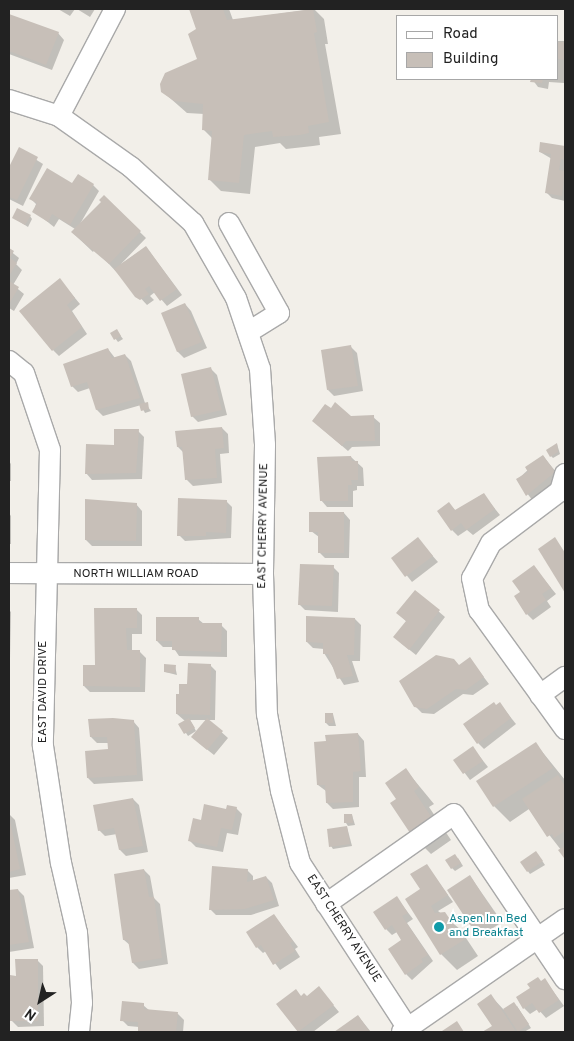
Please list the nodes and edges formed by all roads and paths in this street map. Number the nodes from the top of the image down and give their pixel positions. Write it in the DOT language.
graph roads {
  1 [pos="115,9"];
  2 [pos="9,100"];
  3 [pos="59,116"];
  4 [pos="228,223"];
  5 [pos="248,332"];
  6 [pos="9,361"];
  7 [pos="565,474"];
  8 [pos="9,573"];
  9 [pos="263,574"];
  10 [pos="45,575"];
  11 [pos="565,677"];
  12 [pos="540,695"];
  13 [pos="565,729"];
  14 [pos="326,904"];
  15 [pos="565,919"];
  16 [pos="538,938"];
  17 [pos="565,979"];
  18 [pos="407,1031"];
  19 [pos="79,1032"];
  1 -- 3 [label="street"];
  2 -- 3 [label="street, EAST CHERRY AVENUE"];
  3 -- 5 [label="street, EAST CHERRY AVENUE"];
  4 -- 5 [label="street"];
  5 -- 9 [label="street, EAST CHERRY AVENUE"];
  6 -- 10 [label="street, EAST DAVID DRIVE"];
  7 -- 12 [label="street"];
  8 -- 10 [label="street, NORTH WILLIAM ROAD"];
  9 -- 10 [label="street, NORTH WILLIAM ROAD"];
  9 -- 14 [label="street, EAST CHERRY AVENUE"];
  10 -- 19 [label="street, EAST DAVID DRIVE"];
  11 -- 12 [label="street"];
  12 -- 13 [label="street"];
  14 -- 16 [label="street"];
  14 -- 18 [label="street, EAST CHERRY AVENUE"];
  15 -- 16 [label="street"];
  16 -- 17 [label="street"];
  16 -- 18 [label="street"];
}
